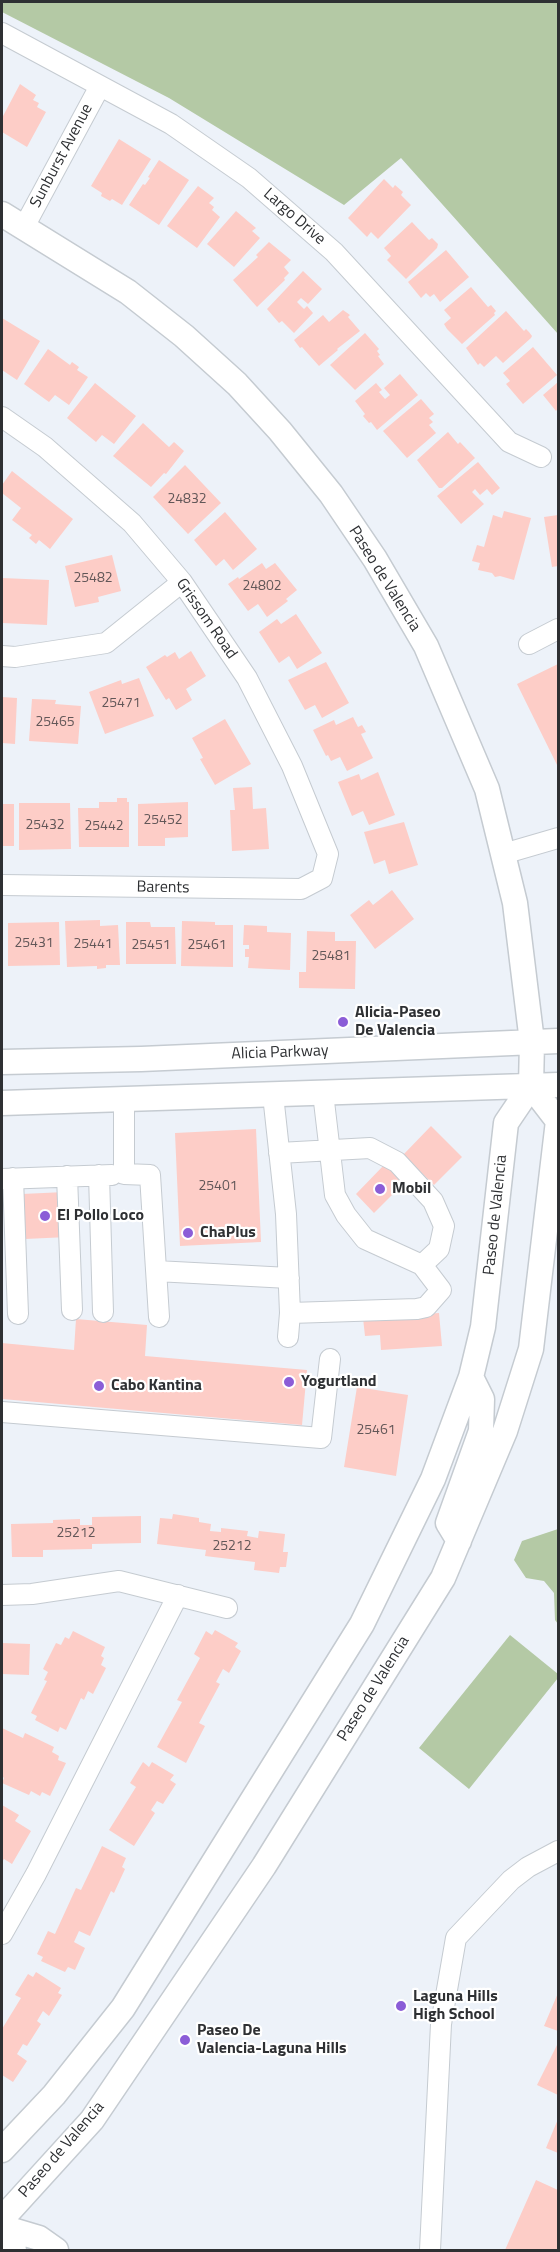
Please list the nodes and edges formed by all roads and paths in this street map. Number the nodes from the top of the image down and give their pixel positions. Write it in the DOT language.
graph roads {
  1 [pos="2,33"];
  2 [pos="100,86"];
  3 [pos="2,214"];
  4 [pos="24,227"];
  5 [pos="2,417"];
  6 [pos="541,457"];
  7 [pos="182,582"];
  8 [pos="558,629"];
  9 [pos="529,644"];
  10 [pos="2,656"];
  11 [pos="558,838"];
  12 [pos="503,854"];
  13 [pos="322,878"];
  14 [pos="2,885"];
  15 [pos="558,1041"];
  16 [pos="532,1042"];
  17 [pos="2,1062"];
  18 [pos="558,1085"];
  19 [pos="531,1086"];
  20 [pos="323,1093"];
  21 [pos="273,1095"];
  22 [pos="124,1099"];
  23 [pos="2,1103"];
  24 [pos="328,1150"];
  25 [pos="279,1153"];
  26 [pos="124,1174"];
  27 [pos="99,1175"];
  28 [pos="67,1176"];
  29 [pos="7,1179"];
  30 [pos="423,1265"];
  31 [pos="156,1271"];
  32 [pos="289,1278"];
  33 [pos="72,1310"];
  34 [pos="103,1312"];
  35 [pos="290,1313"];
  36 [pos="18,1314"];
  37 [pos="159,1317"];
  38 [pos="288,1336"];
  39 [pos="330,1359"];
  40 [pos="471,1377"];
  41 [pos="2,1412"];
  42 [pos="459,1541"];
  43 [pos="2,1595"];
  44 [pos="178,1595"];
  45 [pos="227,1608"];
  46 [pos="558,1851"];
  47 [pos="2,1934"];
  48 [pos="2,2150"];
  49 [pos="2,2219"];
  50 [pos="2,2227"];
  51 [pos="2,2233"];
  52 [pos="14,2250"];
  53 [pos="56,2250"];
  54 [pos="430,2250"];
  1 -- 2 [label="street, Largo Drive"];
  2 -- 4 [label="street, Sunburst Avenue"];
  2 -- 6 [label="street, Largo Drive"];
  3 -- 4 [label="main road, Paseo de Valencia"];
  4 -- 12 [label="main road, Paseo de Valencia"];
  5 -- 7 [label="street, Grissom Road"];
  7 -- 10 [label="street"];
  7 -- 13 [label="street, Grissom Road"];
  8 -- 9 [label="street"];
  11 -- 12 [label="street"];
  12 -- 16 [label="main road, Paseo de Valencia"];
  13 -- 14 [label="street, Barents"];
  15 -- 16 [label="main road, Alicia Parkway"];
  16 -- 17 [label="main road, Alicia Parkway"];
  16 -- 19 [label="main road, Paseo de Valencia"];
  18 -- 19 [label="main road"];
  19 -- 20 [label="main road"];
  19 -- 40 [label="main road, Paseo de Valencia"];
  19 -- 42 [label="main road, Paseo de Valencia"];
  20 -- 21 [label="main road"];
  20 -- 24 [label="street"];
  21 -- 22 [label="main road"];
  21 -- 25 [label="street"];
  22 -- 23 [label="main road"];
  22 -- 26 [label="street"];
  24 -- 25 [label="street"];
  24 -- 30 [label="street"];
  24 -- 30 [label="street"];
  25 -- 32 [label="street"];
  26 -- 27 [label="street"];
  26 -- 31 [label="street"];
  27 -- 28 [label="street"];
  27 -- 34 [label="street"];
  28 -- 29 [label="street"];
  28 -- 33 [label="street"];
  29 -- 36 [label="street"];
  30 -- 35 [label="street"];
  31 -- 32 [label="street"];
  31 -- 37 [label="street"];
  32 -- 35 [label="street"];
  35 -- 38 [label="street"];
  39 -- 41 [label="street"];
  40 -- 42 [label="main road"];
  40 -- 48 [label="main road, Paseo de Valencia"];
  42 -- 49 [label="main road, Paseo de Valencia"];
  43 -- 44 [label="street"];
  44 -- 45 [label="street"];
  44 -- 47 [label="street"];
  46 -- 54 [label="street"];
  50 -- 53 [label="main road"];
  51 -- 52 [label="main road"];
}
